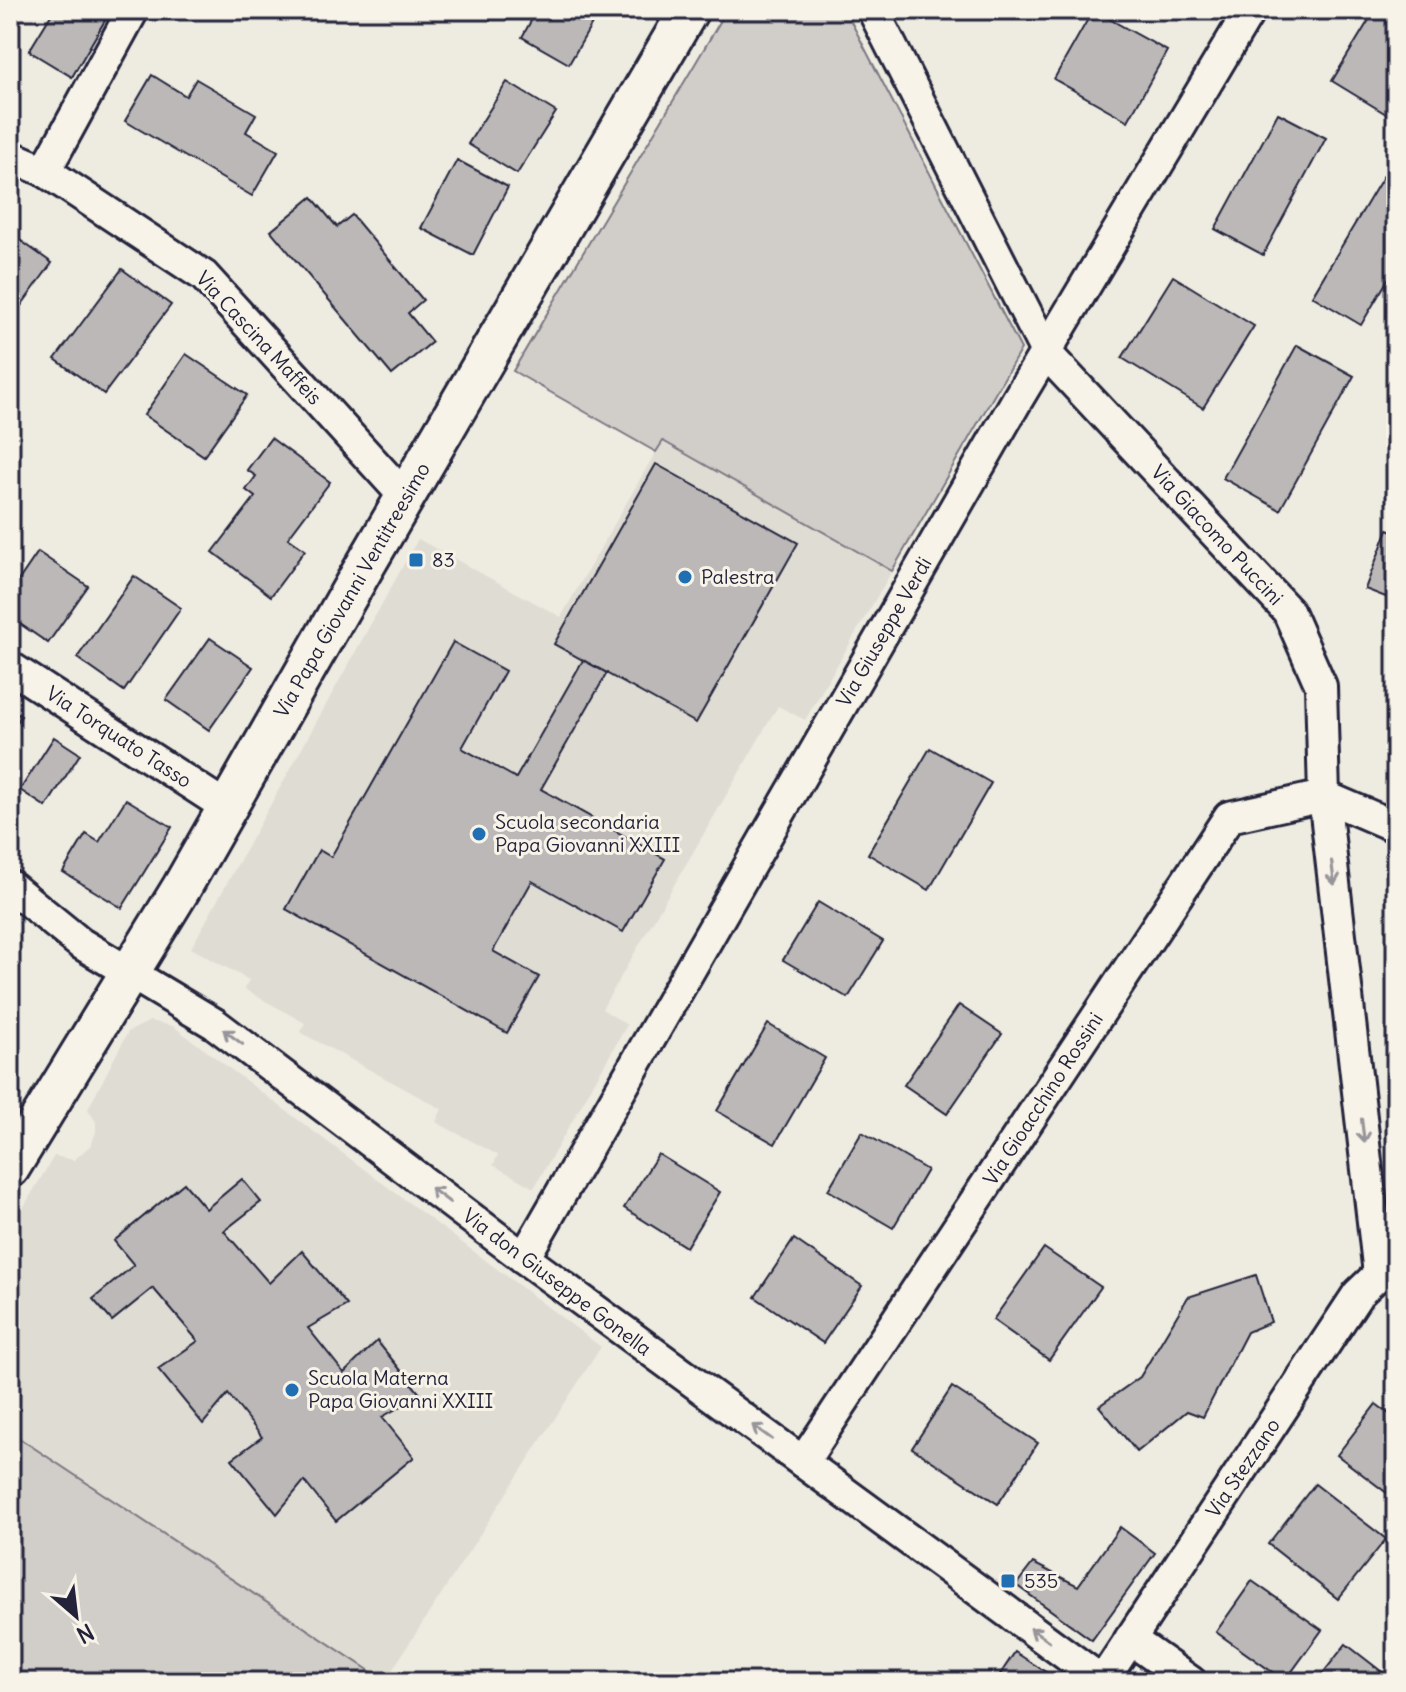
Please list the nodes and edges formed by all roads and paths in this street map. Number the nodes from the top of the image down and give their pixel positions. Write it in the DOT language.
graph roads {
  1 [pos="133,10"];
  2 [pos="689,10"];
  3 [pos="873,10"];
  4 [pos="1250,10"];
  5 [pos="10,156"];
  6 [pos="45,171"];
  7 [pos="1047,354"];
  8 [pos="405,497"];
  9 [pos="10,667"];
  10 [pos="1324,796"];
  11 [pos="228,808"];
  12 [pos="1396,827"];
  13 [pos="10,886"];
  14 [pos="132,972"];
  15 [pos="10,1168"];
  16 [pos="524,1258"];
  17 [pos="1388,1273"];
  18 [pos="803,1462"];
  19 [pos="1130,1639"];
  20 [pos="1102,1682"];
  21 [pos="1191,1682"];
  1 -- 6 [label="street"];
  2 -- 8 [label="street, Via Papa Giovanni Ventitreesimo"];
  3 -- 7 [label="street, Via Giacomo Puccini"];
  4 -- 7 [label="street, Via Giuseppe Verdi"];
  5 -- 6 [label="street, Via Cascina Maffeis"];
  6 -- 8 [label="street, Via Cascina Maffeis"];
  7 -- 10 [label="street, Via Giacomo Puccini"];
  7 -- 16 [label="street, Via Giuseppe Verdi"];
  8 -- 11 [label="street, Via Papa Giovanni Ventitreesimo"];
  9 -- 11 [label="street, Via Torquato Tasso"];
  10 -- 12 [label="street"];
  10 -- 17 [label="street, Via Giacomo Puccini, one-way"];
  10 -- 18 [label="street, Via Gioacchino Rossini"];
  11 -- 14 [label="street, Via Papa Giovanni Ventitreesimo"];
  13 -- 14 [label="street, Via don Giuseppe Gonella"];
  14 -- 15 [label="street, Via Papa Giovanni Ventitreesimo"];
  16 -- 14 [label="street, Via don Giuseppe Gonella, one-way"];
  18 -- 16 [label="street, Via don Giuseppe Gonella, one-way"];
  17 -- 19 [label="street, Via Stezzano"];
  20 -- 18 [label="street, Via don Giuseppe Gonella, one-way"];
  19 -- 20 [label="street, Via Stezzano"];
  19 -- 21 [label="street"];
}
